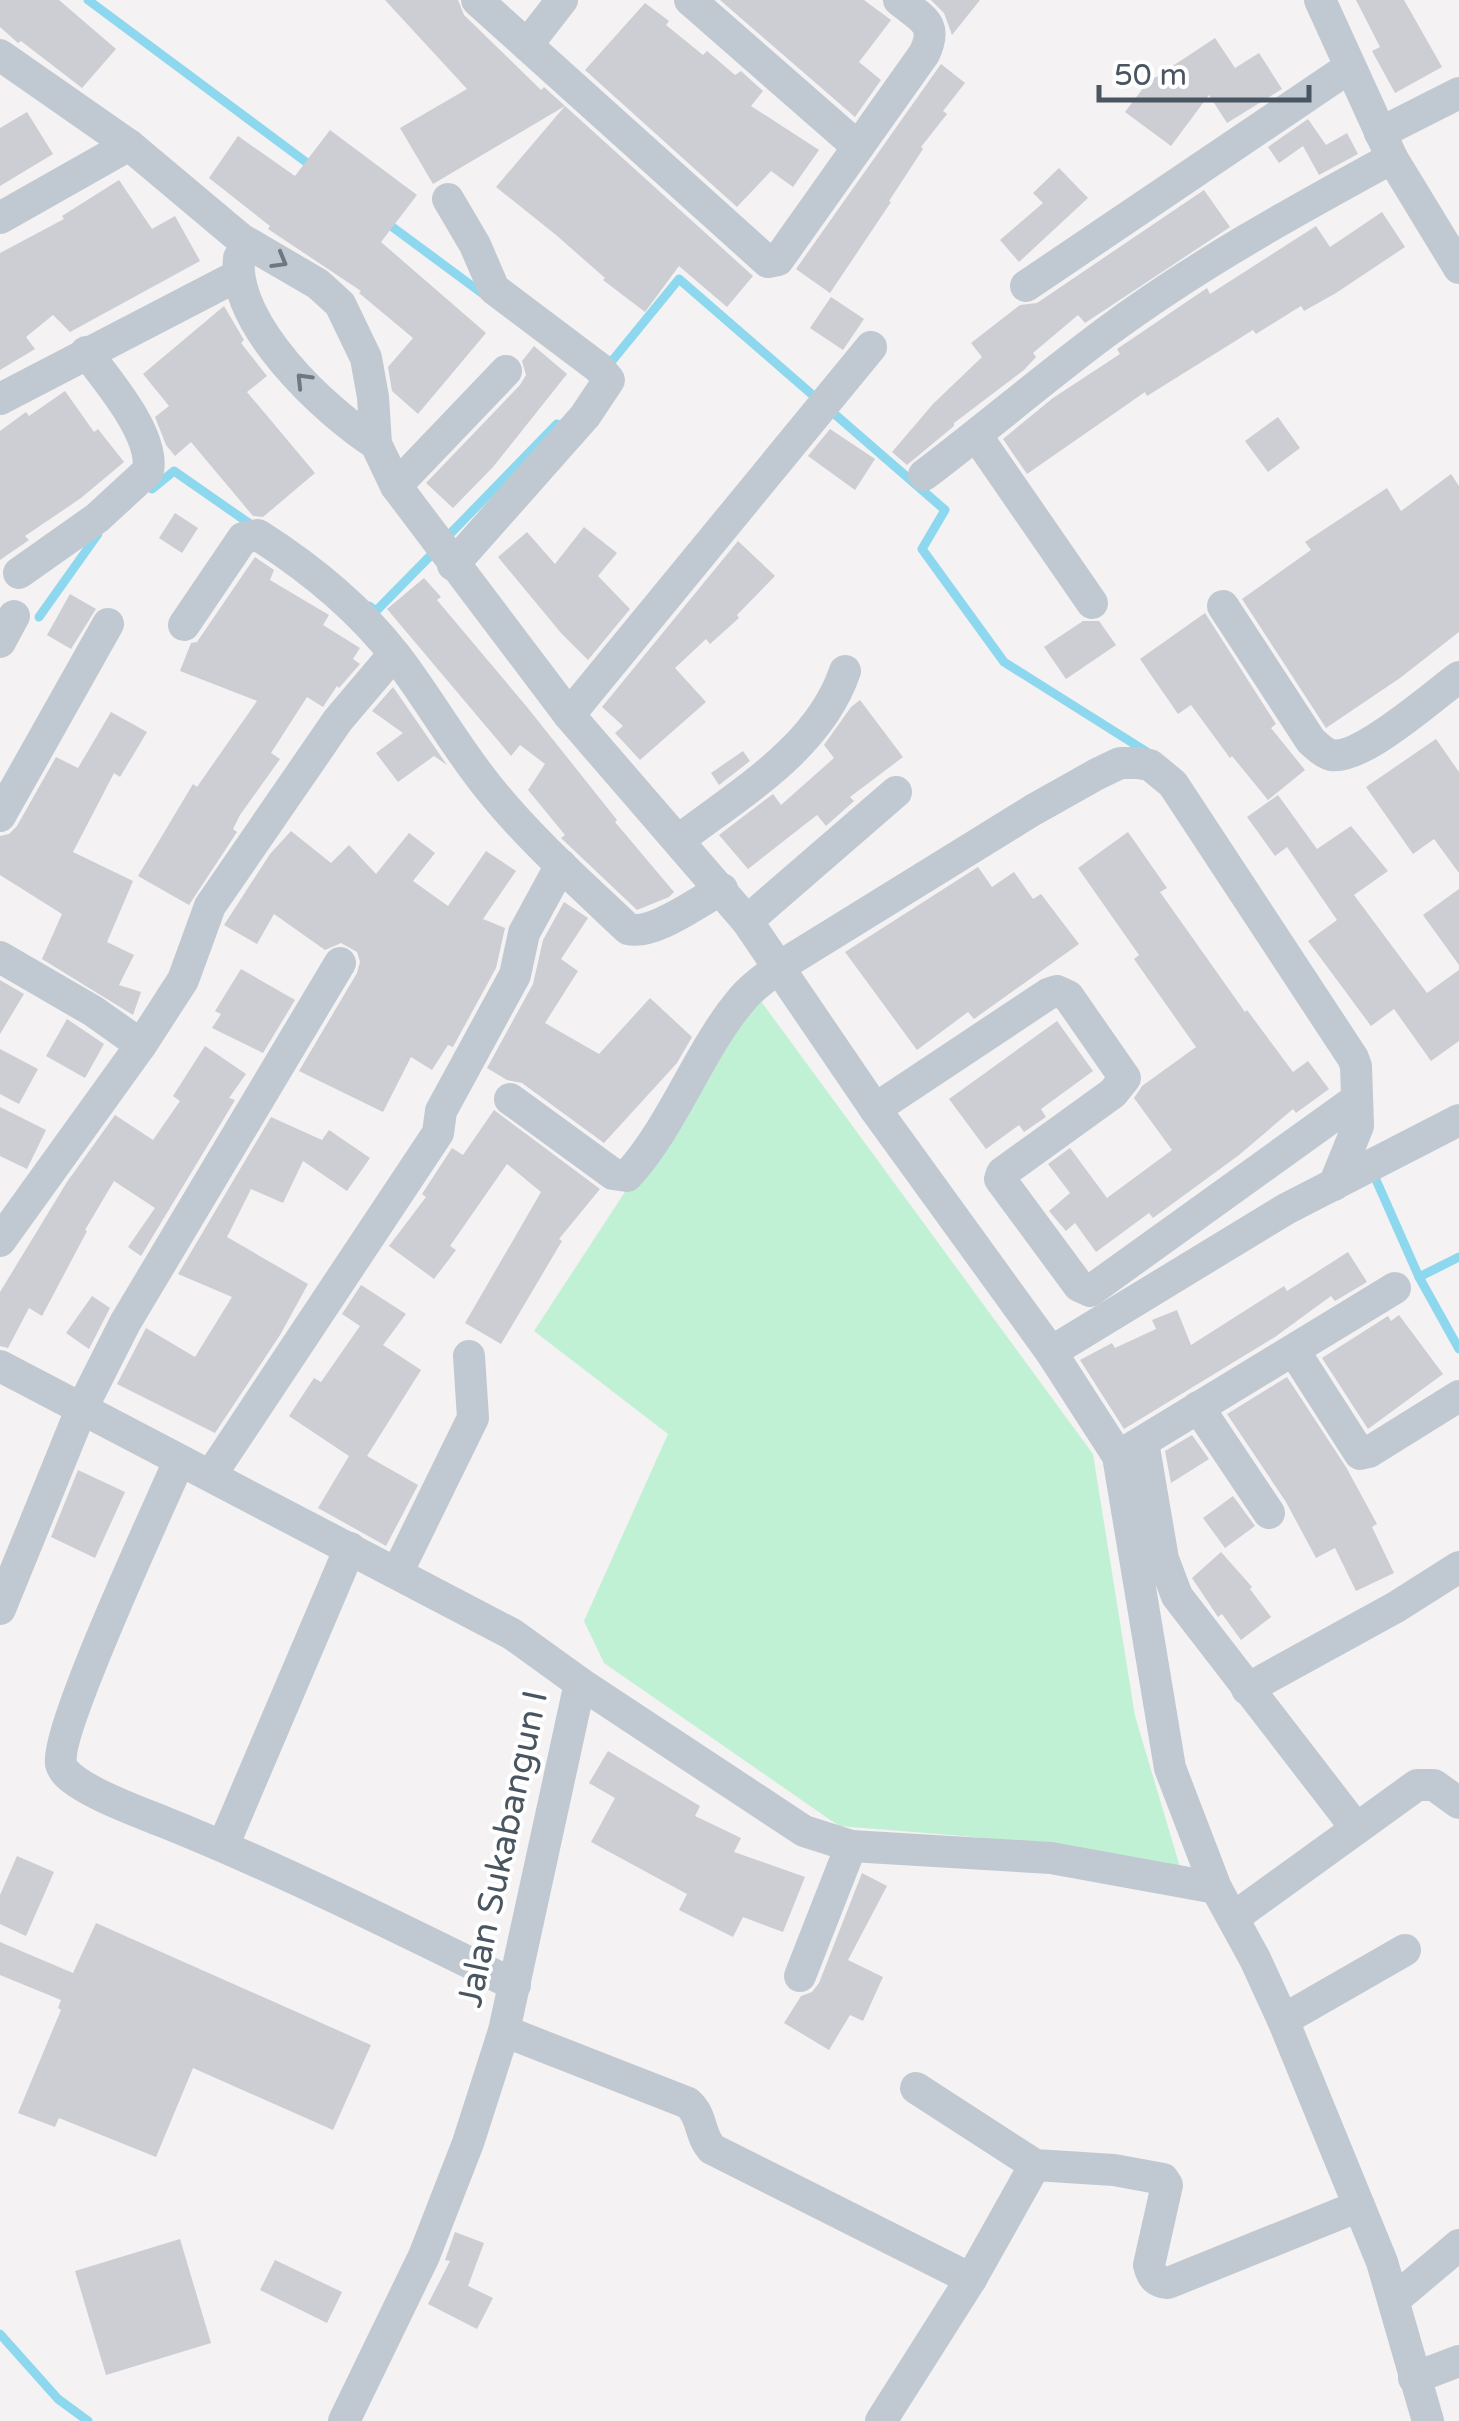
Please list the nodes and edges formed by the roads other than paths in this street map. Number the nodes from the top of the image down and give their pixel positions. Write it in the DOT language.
graph roads {
  1 [pos="477,0"];
  2 [pos="562,0"];
  3 [pos="690,0"];
  4 [pos="899,0"];
  5 [pos="1320,0"];
  6 [pos="527,45"];
  7 [pos="0,56"];
  8 [pos="1350,67"];
  9 [pos="1459,92"];
  10 [pos="129,145"];
  11 [pos="1386,145"];
  12 [pos="858,147"];
  13 [pos="448,199"];
  14 [pos="0,218"];
  15 [pos="242,239"];
  16 [pos="1459,268"];
  17 [pos="238,276"];
  18 [pos="1026,286"];
  19 [pos="872,348"];
  20 [pos="86,352"];
  21 [pos="506,371"];
  22 [pos="0,399"];
  23 [pos="976,435"];
  24 [pos="376,444"];
  25 [pos="924,475"];
  26 [pos="396,486"];
  27 [pos="442,550"];
  28 [pos="20,573"];
  29 [pos="1092,602"];
  30 [pos="1223,606"];
  31 [pos="108,624"];
  32 [pos="184,625"];
  33 [pos="394,654"];
  34 [pos="844,671"];
  35 [pos="1459,676"];
  36 [pos="568,715"];
  37 [pos="896,792"];
  38 [pos="0,816"];
  39 [pos="679,840"];
  40 [pos="561,865"];
  41 [pos="722,888"];
  42 [pos="747,921"];
  43 [pos="0,957"];
  44 [pos="340,962"];
  45 [pos="779,968"];
  46 [pos="141,1045"];
  47 [pos="510,1099"];
  48 [pos="1357,1099"];
  49 [pos="876,1109"];
  50 [pos="1459,1120"];
  51 [pos="1334,1186"];
  52 [pos="0,1242"];
  53 [pos="1395,1288"];
  54 [pos="1294,1351"];
  55 [pos="1051,1352"];
  56 [pos="470,1356"];
  57 [pos="0,1366"];
  58 [pos="1459,1396"];
  59 [pos="1198,1408"];
  60 [pos="81,1410"];
  61 [pos="1131,1449"];
  62 [pos="179,1461"];
  63 [pos="211,1475"];
  64 [pos="1269,1513"];
  65 [pos="350,1548"];
  66 [pos="1459,1568"];
  67 [pos="396,1572"];
  68 [pos="0,1608"];
  69 [pos="580,1683"];
  70 [pos="1247,1689"];
  71 [pos="1459,1803"];
  72 [pos="1356,1828"];
  73 [pos="223,1846"];
  74 [pos="852,1846"];
  75 [pos="1216,1888"];
  76 [pos="1233,1918"];
  77 [pos="1405,1950"];
  78 [pos="800,1976"];
  79 [pos="515,1985"];
  80 [pos="1283,2020"];
  81 [pos="504,2032"];
  82 [pos="916,2088"];
  83 [pos="1035,2165"];
  84 [pos="1359,2206"];
  85 [pos="1459,2245"];
  86 [pos="971,2279"];
  87 [pos="1394,2299"];
  88 [pos="1459,2362"];
  89 [pos="1414,2378"];
  90 [pos="344,2421"];
  91 [pos="881,2421"];
  92 [pos="1428,2421"];
  1 -- 6 [label="street"];
  2 -- 6 [label="street"];
  3 -- 12 [label="street"];
  4 -- 12 [label="street"];
  5 -- 8 [label="street"];
  6 -- 12 [label="street"];
  7 -- 10 [label="street"];
  8 -- 11 [label="street"];
  8 -- 18 [label="street"];
  9 -- 11 [label="street"];
  10 -- 14 [label="street"];
  10 -- 15 [label="street"];
  11 -- 16 [label="street"];
  11 -- 23 [label="street"];
  13 -- 27 [label="street"];
  15 -- 17 [label="street"];
  15 -- 24 [label="street, one-way"];
  17 -- 20 [label="street"];
  24 -- 17 [label="street, one-way"];
  19 -- 36 [label="street"];
  20 -- 22 [label="street"];
  20 -- 28 [label="street"];
  21 -- 26 [label="street"];
  23 -- 25 [label="street"];
  23 -- 29 [label="street"];
  24 -- 26 [label="street"];
  26 -- 27 [label="street"];
  27 -- 36 [label="street"];
  30 -- 35 [label="street"];
  31 -- 38 [label="street"];
  32 -- 33 [label="street"];
  33 -- 40 [label="street"];
  33 -- 46 [label="street"];
  34 -- 39 [label="street"];
  36 -- 39 [label="street"];
  37 -- 42 [label="street"];
  39 -- 41 [label="street"];
  40 -- 41 [label="street"];
  40 -- 63 [label="street"];
  41 -- 42 [label="street"];
  42 -- 45 [label="street"];
  43 -- 46 [label="street"];
  44 -- 60 [label="street"];
  45 -- 47 [label="street"];
  45 -- 48 [label="street"];
  45 -- 49 [label="street"];
  46 -- 52 [label="street"];
  48 -- 49 [label="street"];
  48 -- 51 [label="street"];
  49 -- 55 [label="street"];
  50 -- 51 [label="street"];
  51 -- 55 [label="street"];
  53 -- 54 [label="street"];
  54 -- 58 [label="street"];
  54 -- 59 [label="street"];
  55 -- 61 [label="street"];
  56 -- 67 [label="street"];
  57 -- 60 [label="street, Jalan Sukabangun I"];
  59 -- 61 [label="street"];
  59 -- 64 [label="street"];
  60 -- 62 [label="street, Jalan Sukabangun I"];
  60 -- 68 [label="street"];
  61 -- 70 [label="street"];
  61 -- 75 [label="street"];
  62 -- 63 [label="street, Jalan Sukabangun I"];
  62 -- 73 [label="street"];
  63 -- 65 [label="street, Jalan Sukabangun I"];
  65 -- 67 [label="street, Jalan Sukabangun I"];
  65 -- 73 [label="street"];
  66 -- 70 [label="street"];
  67 -- 69 [label="street, Jalan Sukabangun I"];
  69 -- 74 [label="street"];
  69 -- 79 [label="street, Jalan Sukabangun I"];
  70 -- 72 [label="street"];
  71 -- 72 [label="street"];
  72 -- 76 [label="street"];
  73 -- 79 [label="street"];
  74 -- 75 [label="street"];
  74 -- 78 [label="street"];
  75 -- 76 [label="street"];
  76 -- 80 [label="street"];
  77 -- 80 [label="street"];
  79 -- 81 [label="street, Jalan Sukabangun I"];
  80 -- 84 [label="street"];
  81 -- 86 [label="street"];
  81 -- 90 [label="street, Jalan Sukabangun I"];
  82 -- 83 [label="street"];
  83 -- 84 [label="street"];
  83 -- 86 [label="street"];
  84 -- 87 [label="street"];
  85 -- 87 [label="street"];
  86 -- 91 [label="street"];
  87 -- 89 [label="street"];
  88 -- 89 [label="street"];
  89 -- 92 [label="street"];
}
